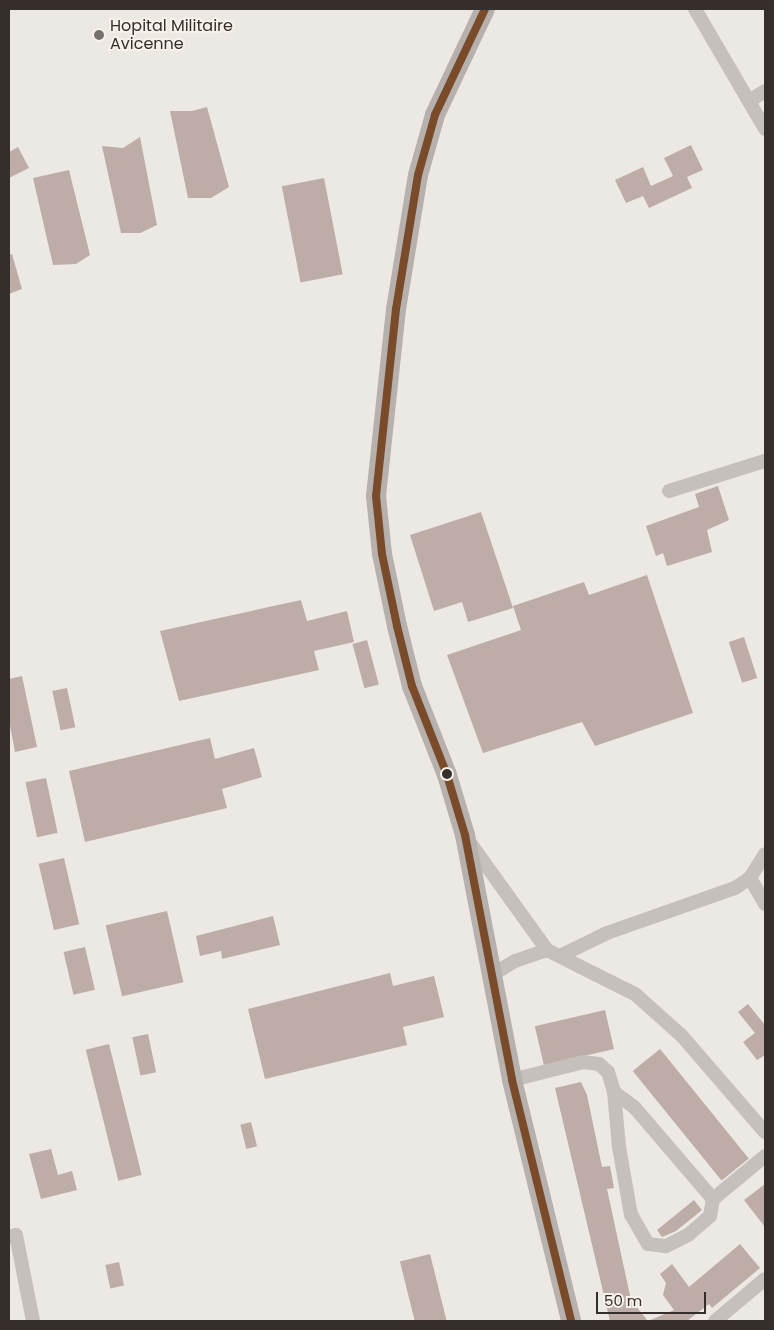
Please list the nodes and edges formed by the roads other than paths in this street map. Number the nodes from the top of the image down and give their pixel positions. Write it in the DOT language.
graph roads {
  1 [pos="485,9"];
  2 [pos="695,9"];
  3 [pos="765,91"];
  4 [pos="749,101"];
  5 [pos="765,129"];
  6 [pos="765,461"];
  7 [pos="669,490"];
  8 [pos="465,835"];
  9 [pos="765,854"];
  10 [pos="750,878"];
  11 [pos="765,904"];
  12 [pos="548,950"];
  13 [pos="560,956"];
  14 [pos="490,976"];
  15 [pos="512,1080"];
  16 [pos="614,1092"];
  17 [pos="765,1132"];
  18 [pos="765,1156"];
  19 [pos="713,1199"];
  20 [pos="9,1237"];
  21 [pos="765,1280"];
  22 [pos="33,1321"];
  23 [pos="571,1321"];
  24 [pos="715,1321"];
  1 -- 8 [label="main road"];
  2 -- 4 [label="street"];
  3 -- 4 [label="street"];
  4 -- 5 [label="street"];
  6 -- 7 [label="street"];
  8 -- 12 [label="street"];
  8 -- 14 [label="main road"];
  9 -- 10 [label="street"];
  10 -- 11 [label="street"];
  10 -- 13 [label="street"];
  12 -- 13 [label="street"];
  12 -- 14 [label="street"];
  13 -- 17 [label="street"];
  14 -- 15 [label="main road"];
  15 -- 16 [label="street"];
  15 -- 23 [label="main road"];
  16 -- 19 [label="street"];
  16 -- 19 [label="street"];
  18 -- 19 [label="street"];
  20 -- 22 [label="street"];
  21 -- 24 [label="street"];
}
